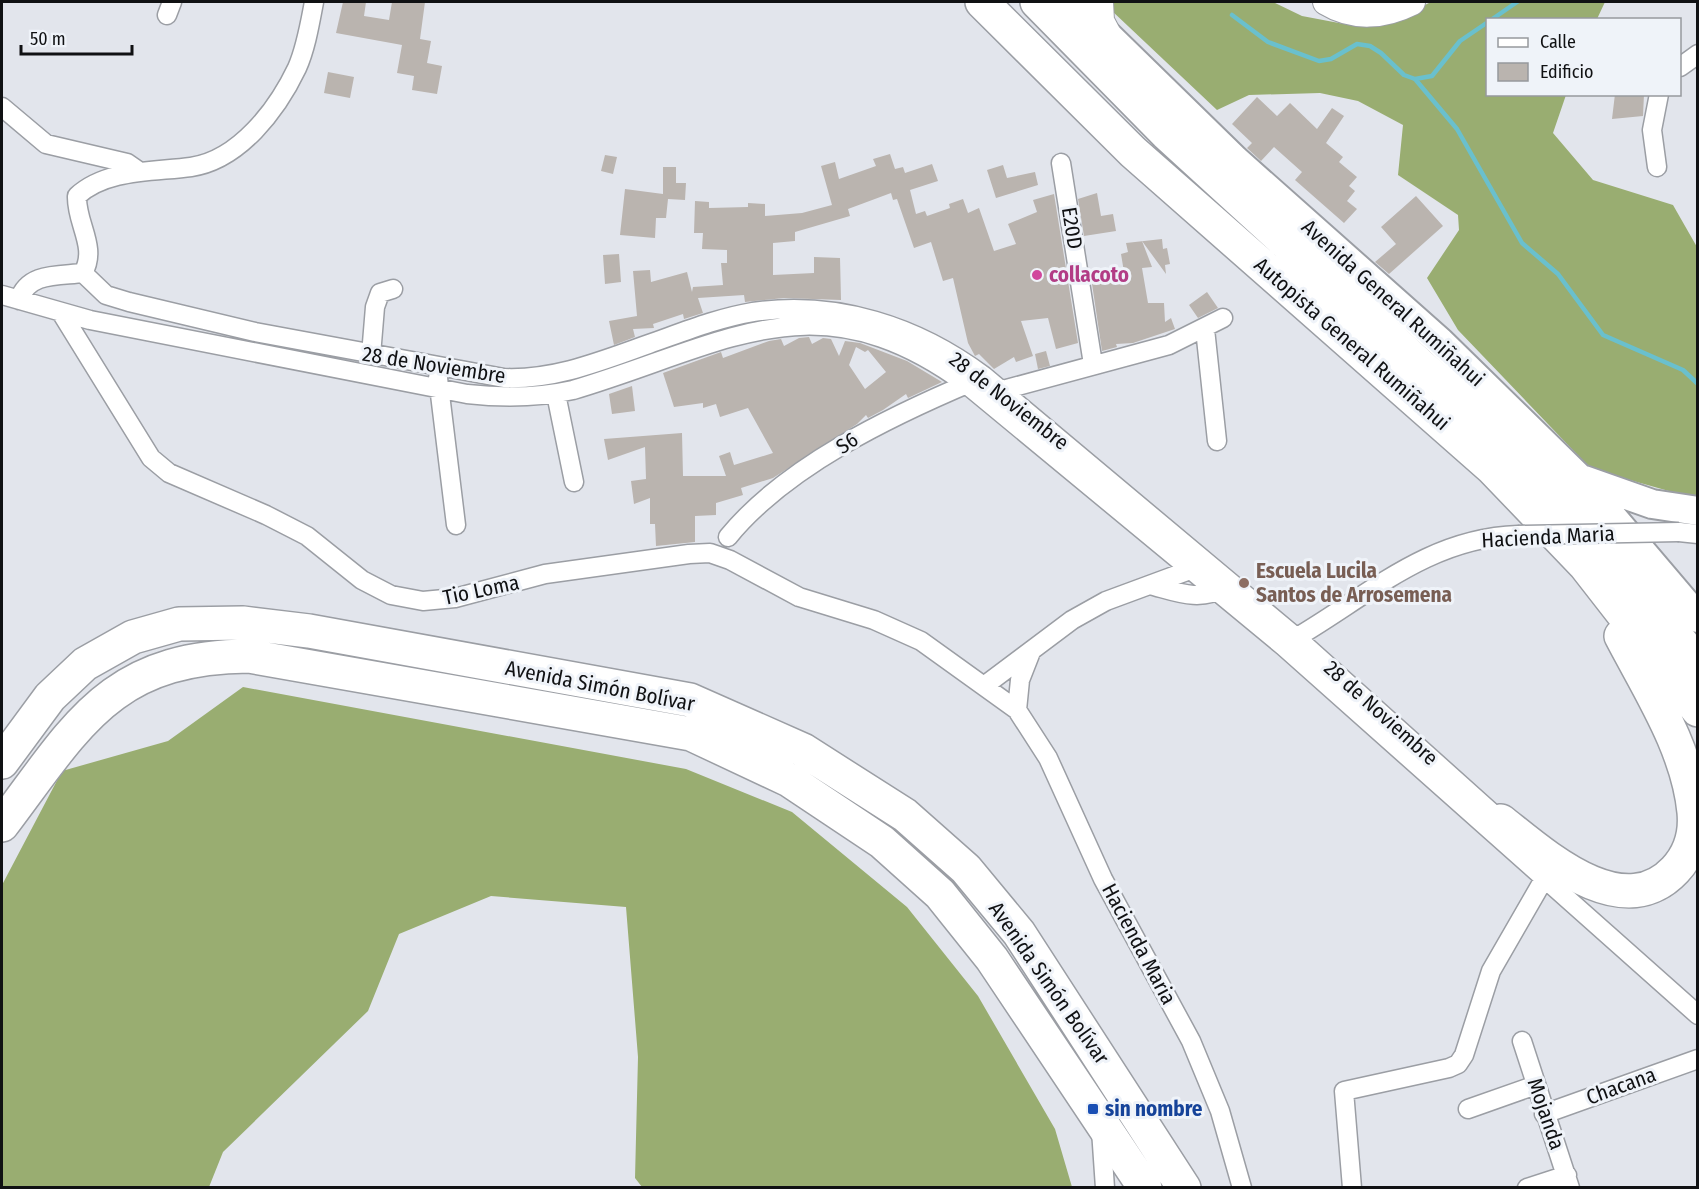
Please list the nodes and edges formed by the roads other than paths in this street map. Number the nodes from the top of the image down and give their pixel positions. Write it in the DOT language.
graph roads {
  1 [pos="314,2"];
  2 [pos="982,2"];
  3 [pos="1037,2"];
  4 [pos="1073,2"];
  5 [pos="1100,2"];
  6 [pos="1326,2"];
  7 [pos="1412,2"];
  8 [pos="1111,40"];
  9 [pos="1698,54"];
  10 [pos="1681,66"];
  11 [pos="1659,96"];
  12 [pos="2,107"];
  13 [pos="1061,163"];
  14 [pos="1657,167"];
  15 [pos="140,172"];
  16 [pos="83,273"];
  17 [pos="393,288"];
  18 [pos="2,295"];
  19 [pos="20,300"];
  20 [pos="62,314"];
  21 [pos="1223,318"];
  22 [pos="1205,329"];
  23 [pos="255,332"];
  24 [pos="249,352"];
  25 [pos="370,355"];
  26 [pos="1093,364"];
  27 [pos="438,368"];
  28 [pos="984,376"];
  29 [pos="966,384"];
  30 [pos="439,389"];
  31 [pos="999,390"];
  32 [pos="556,394"];
  33 [pos="980,397"];
  34 [pos="1217,441"];
  35 [pos="1579,478"];
  36 [pos="574,482"];
  37 [pos="1698,511"];
  38 [pos="456,525"];
  39 [pos="1688,533"];
  40 [pos="728,537"];
  41 [pos="1637,544"];
  42 [pos="1209,565"];
  43 [pos="1585,565"];
  44 [pos="1190,571"];
  45 [pos="1150,585"];
  46 [pos="1222,587"];
  47 [pos="1698,591"];
  48 [pos="1698,618"];
  49 [pos="1290,642"];
  50 [pos="1031,652"];
  51 [pos="1698,663"];
  52 [pos="984,686"];
  53 [pos="1017,710"];
  54 [pos="1698,710"];
  55 [pos="2,762"];
  56 [pos="1501,821"];
  57 [pos="2,825"];
  58 [pos="1524,859"];
  59 [pos="1544,879"];
  60 [pos="1698,1015"];
  61 [pos="1521,1041"];
  62 [pos="1698,1059"];
  63 [pos="1536,1085"];
  64 [pos="1468,1109"];
  65 [pos="1544,1114"];
  66 [pos="1101,1122"];
  67 [pos="1568,1181"];
  68 [pos="1106,1188"];
  69 [pos="1146,1188"];
  70 [pos="1184,1188"];
  71 [pos="1242,1188"];
  72 [pos="1352,1188"];
  73 [pos="1527,1188"];
  1 -- 15 [label="street"];
  2 -- 43 [label="highway, Autopista General Rumiñahui"];
  3 -- 51 [label="highway, Autopista General Rumiñahui"];
  4 -- 8 [label="main road, Avenida General Rumiñahui"];
  5 -- 8 [label="street"];
  6 -- 7 [label="street"];
  8 -- 35 [label="main road, Avenida General Rumiñahui"];
  9 -- 10 [label="street"];
  11 -- 14 [label="street"];
  12 -- 15 [label="street"];
  13 -- 26 [label="street, E20D"];
  15 -- 16 [label="street"];
  16 -- 19 [label="street"];
  16 -- 23 [label="street, 28 de Noviembre"];
  17 -- 25 [label="street"];
  18 -- 19 [label="street"];
  19 -- 20 [label="street"];
  20 -- 24 [label="street"];
  20 -- 52 [label="street, Tio Loma"];
  21 -- 22 [label="street"];
  22 -- 26 [label="street"];
  22 -- 34 [label="street"];
  23 -- 24 [label="street"];
  23 -- 25 [label="street, 28 de Noviembre"];
  24 -- 30 [label="street"];
  25 -- 27 [label="street, 28 de Noviembre"];
  26 -- 31 [label="street"];
  27 -- 28 [label="street, 28 de Noviembre"];
  27 -- 30 [label="street"];
  28 -- 29 [label="street, S6"];
  28 -- 31 [label="street, 28 de Noviembre"];
  29 -- 32 [label="street"];
  29 -- 33 [label="street"];
  29 -- 40 [label="street, S6"];
  30 -- 32 [label="street"];
  30 -- 38 [label="street"];
  31 -- 33 [label="street"];
  31 -- 42 [label="street, 28 de Noviembre"];
  32 -- 36 [label="street"];
  33 -- 44 [label="street"];
  35 -- 37 [label="main road"];
  35 -- 41 [label="main road, Avenida General Rumiñahui"];
  39 -- 49 [label="street, Hacienda Maria, bridge"];
  41 -- 47 [label="main road"];
  41 -- 48 [label="main road, Avenida General Rumiñahui"];
  42 -- 44 [label="street"];
  42 -- 46 [label="street, 28 de Noviembre"];
  43 -- 54 [label="highway, Autopista General Rumiñahui"];
  43 -- 56 [label="highway"];
  44 -- 45 [label="street"];
  44 -- 46 [label="street"];
  45 -- 46 [label="street"];
  45 -- 50 [label="street"];
  46 -- 49 [label="street, 28 de Noviembre"];
  49 -- 56 [label="street, 28 de Noviembre"];
  49 -- 58 [label="street"];
  50 -- 52 [label="street"];
  50 -- 53 [label="street"];
  52 -- 53 [label="street, Hacienda Maria"];
  53 -- 71 [label="street, Hacienda Maria"];
  55 -- 70 [label="highway, Avenida Simón Bolívar"];
  56 -- 58 [label="street, 28 de Noviembre"];
  57 -- 66 [label="highway, Avenida Simón Bolívar"];
  58 -- 59 [label="street"];
  59 -- 60 [label="street"];
  59 -- 72 [label="street"];
  61 -- 63 [label="street, Mojanda"];
  62 -- 65 [label="street, Chacana"];
  63 -- 64 [label="street"];
  63 -- 65 [label="street, Mojanda"];
  65 -- 67 [label="street, Mojanda"];
  66 -- 68 [label="street"];
  66 -- 69 [label="highway, Avenida Simón Bolívar"];
  67 -- 73 [label="street"];
}
